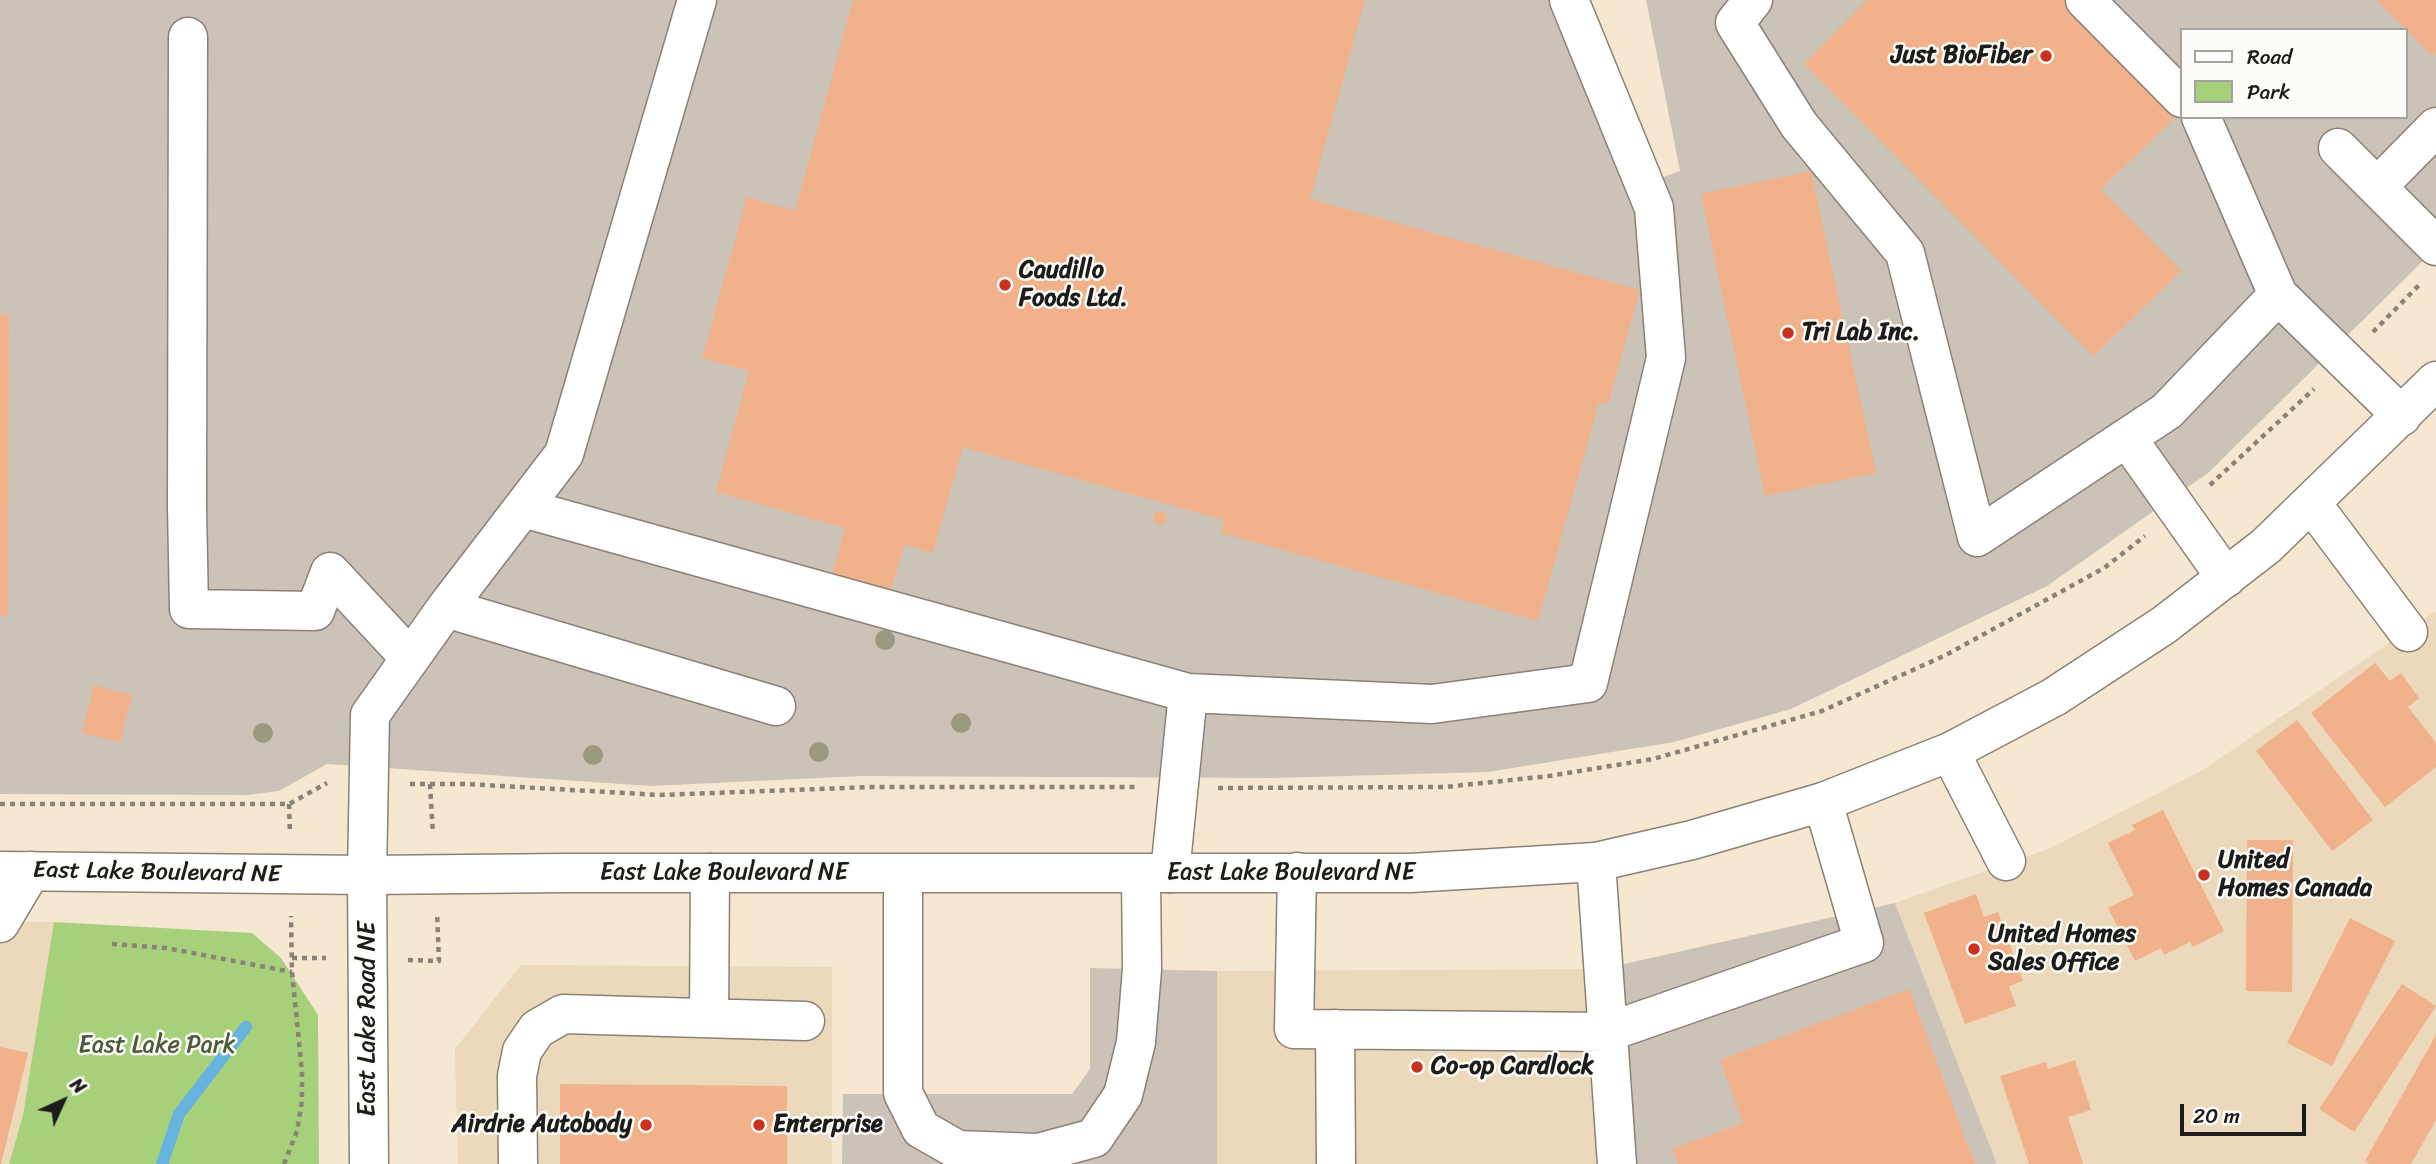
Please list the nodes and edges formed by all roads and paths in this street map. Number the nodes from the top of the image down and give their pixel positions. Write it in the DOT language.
graph roads {
  1 [pos="697,0"];
  2 [pos="1569,0"];
  3 [pos="1753,0"];
  4 [pos="2085,0"];
  5 [pos="188,37"];
  6 [pos="2180,96"];
  7 [pos="2202,119"];
  8 [pos="2436,127"];
  9 [pos="2338,148"];
  10 [pos="2377,187"];
  11 [pos="2436,246"];
  12 [pos="2278,295"];
  13 [pos="2436,381"];
  14 [pos="2402,416"];
  15 [pos="2127,438"];
  16 [pos="2312,504"];
  17 [pos="523,508"];
  18 [pos="2226,578"];
  19 [pos="446,608"];
  20 [pos="2408,632"];
  21 [pos="411,658"];
  22 [pos="1188,693"];
  23 [pos="776,706"];
  24 [pos="1950,752"];
  25 [pos="1823,803"];
  26 [pos="0,804"];
  27 [pos="289,804"];
  28 [pos="2006,861"];
  29 [pos="1596,862"];
  30 [pos="16,872"];
  31 [pos="710,873"];
  32 [pos="1297,873"];
  33 [pos="902,874"];
  34 [pos="1155,874"];
  35 [pos="367,875"];
  36 [pos="0,923"];
  37 [pos="112,944"];
  38 [pos="709,1018"];
  39 [pos="805,1021"];
  40 [pos="1335,1030"];
  41 [pos="1608,1032"];
  42 [pos="285,1164"];
  43 [pos="369,1164"];
  44 [pos="518,1164"];
  45 [pos="1336,1164"];
  46 [pos="1617,1164"];
  1 -- 17 [label="main road, East Lake Road NE"];
  2 -- 22 [label="main road"];
  3 -- 15 [label="main road"];
  4 -- 6 [label="main road"];
  5 -- 21 [label="main road"];
  7 -- 12 [label="main road"];
  8 -- 10 [label="main road"];
  9 -- 10 [label="main road"];
  10 -- 11 [label="main road"];
  12 -- 14 [label="main road"];
  12 -- 15 [label="main road"];
  13 -- 14 [label="main road, East Lake Boulevard NE"];
  14 -- 16 [label="main road, East Lake Boulevard NE"];
  15 -- 18 [label="main road"];
  16 -- 18 [label="main road, East Lake Boulevard NE"];
  16 -- 20 [label="main road"];
  17 -- 19 [label="main road, East Lake Road NE"];
  17 -- 22 [label="main road"];
  18 -- 24 [label="main road, East Lake Boulevard NE"];
  19 -- 21 [label="main road, East Lake Road NE"];
  19 -- 23 [label="main road"];
  21 -- 35 [label="main road, East Lake Road NE"];
  22 -- 34 [label="main road"];
  24 -- 25 [label="main road, East Lake Boulevard NE"];
  24 -- 28 [label="main road"];
  25 -- 29 [label="main road, East Lake Boulevard NE"];
  25 -- 41 [label="main road"];
  26 -- 27 [label="path"];
  29 -- 32 [label="main road, East Lake Boulevard NE"];
  29 -- 41 [label="main road"];
  30 -- 35 [label="main road, East Lake Boulevard NE"];
  30 -- 36 [label="main road"];
  31 -- 33 [label="main road, East Lake Boulevard NE"];
  31 -- 35 [label="main road, East Lake Boulevard NE"];
  31 -- 38 [label="main road"];
  32 -- 34 [label="main road, East Lake Boulevard NE"];
  32 -- 40 [label="main road"];
  33 -- 34 [label="main road, East Lake Boulevard NE"];
  33 -- 34 [label="main road"];
  35 -- 43 [label="main road, East Lake Road NE"];
  37 -- 42 [label="path"];
  38 -- 39 [label="main road"];
  38 -- 44 [label="main road"];
  40 -- 41 [label="main road"];
  40 -- 45 [label="main road"];
  41 -- 46 [label="main road"];
}
